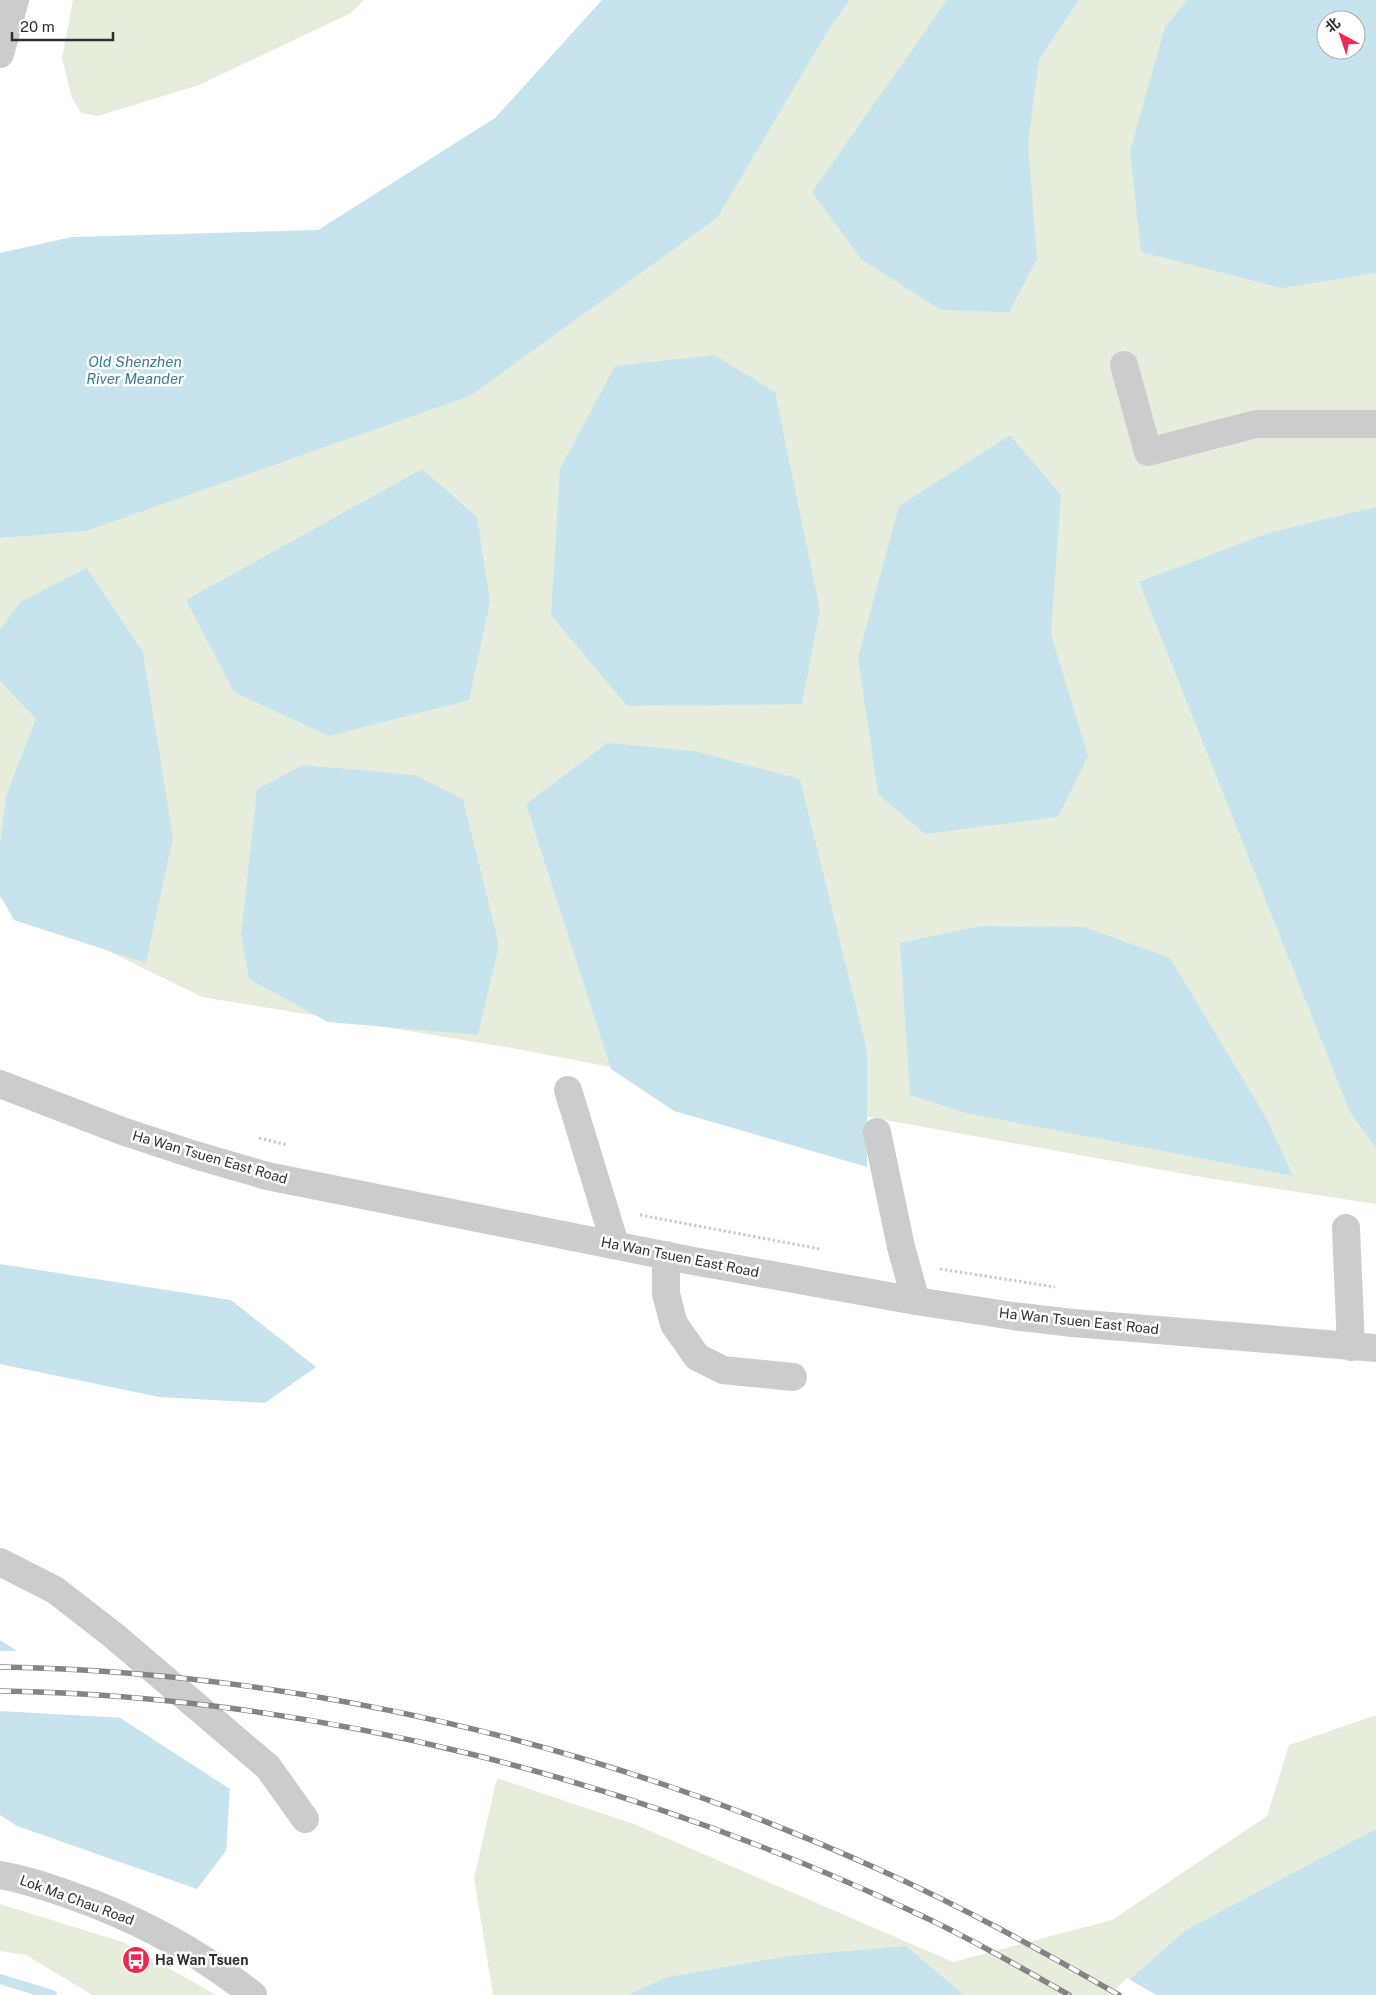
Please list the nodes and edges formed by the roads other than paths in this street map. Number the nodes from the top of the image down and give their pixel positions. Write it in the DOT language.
graph roads {
  1 [pos="15,0"];
  2 [pos="0,54"];
  3 [pos="1124,365"];
  4 [pos="1376,424"];
  5 [pos="0,1084"];
  6 [pos="568,1090"];
  7 [pos="877,1132"];
  8 [pos="1346,1228"];
  9 [pos="615,1244"];
  10 [pos="666,1255"];
  11 [pos="916,1302"];
  12 [pos="1364,1347"];
  13 [pos="793,1377"];
  14 [pos="0,1562"];
  15 [pos="305,1819"];
  16 [pos="0,1875"];
  17 [pos="253,1995"];
  1 -- 2 [label="street"];
  3 -- 4 [label="street"];
  5 -- 9 [label="street, Ha Wan Tsuen East Road"];
  6 -- 9 [label="street"];
  7 -- 11 [label="street"];
  8 -- 12 [label="street"];
  9 -- 10 [label="street, Ha Wan Tsuen East Road"];
  10 -- 11 [label="street, Ha Wan Tsuen East Road"];
  10 -- 13 [label="street"];
  11 -- 12 [label="street, Ha Wan Tsuen East Road"];
  14 -- 15 [label="street"];
  16 -- 17 [label="street, Lok Ma Chau Road"];
}
